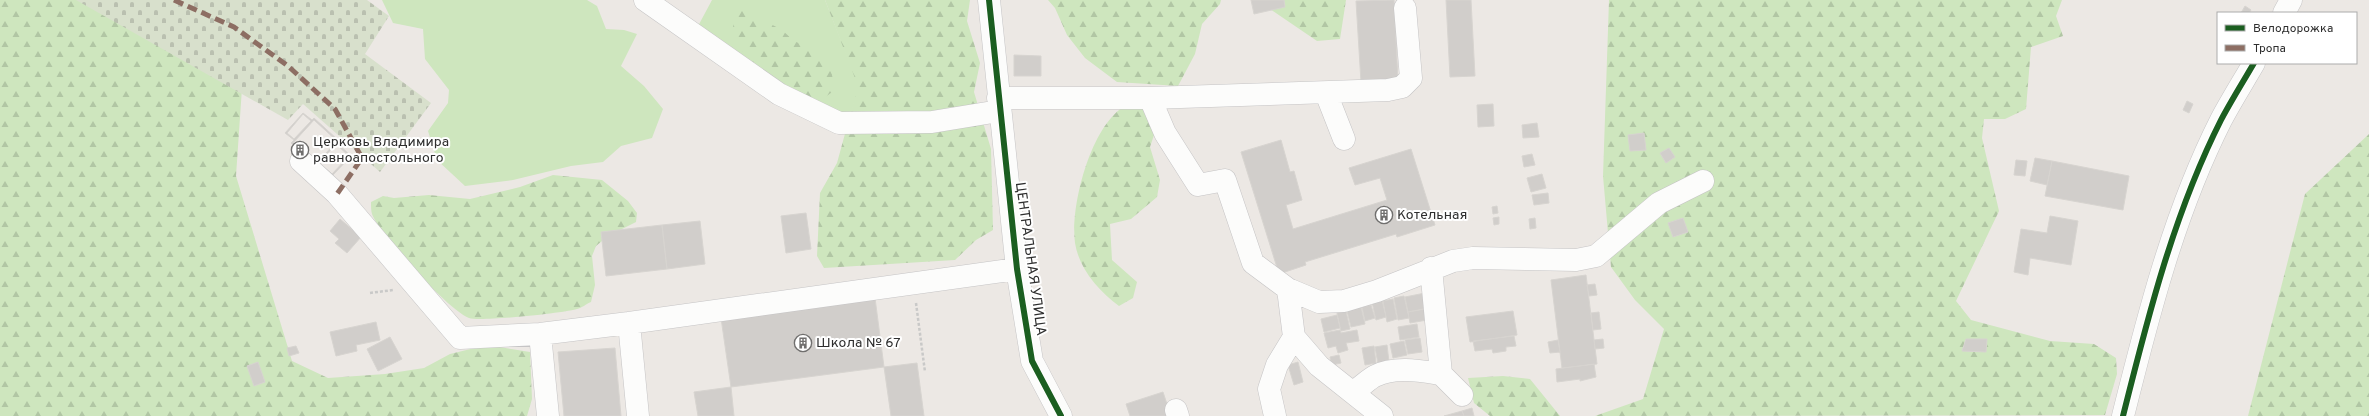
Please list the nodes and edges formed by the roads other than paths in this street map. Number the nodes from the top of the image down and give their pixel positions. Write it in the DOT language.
graph roads {
  1 [pos="645,0"];
  2 [pos="989,0"];
  3 [pos="2292,0"];
  4 [pos="1405,8"];
  5 [pos="2285,12"];
  6 [pos="2253,64"];
  7 [pos="1326,92"];
  8 [pos="1150,98"];
  9 [pos="999,105"];
  10 [pos="1344,140"];
  11 [pos="301,161"];
  12 [pos="1703,181"];
  13 [pos="1431,268"];
  14 [pos="1017,269"];
  15 [pos="1288,290"];
  16 [pos="629,323"];
  17 [pos="540,334"];
  18 [pos="1294,337"];
  19 [pos="1441,374"];
  20 [pos="1352,392"];
  21 [pos="1462,395"];
  22 [pos="548,416"];
  23 [pos="638,416"];
  24 [pos="1060,416"];
  25 [pos="1275,416"];
  26 [pos="1382,416"];
  27 [pos="2124,416"];
  1 -- 9 [label="street"];
  2 -- 9 [label="street, ЦЕНТРАЛЬНАЯ УЛИЦА"];
  3 -- 5 [label="street"];
  4 -- 7 [label="street"];
  6 -- 27 [label="street"];
  7 -- 8 [label="street"];
  7 -- 10 [label="street"];
  8 -- 9 [label="street"];
  8 -- 15 [label="street"];
  9 -- 14 [label="street, ЦЕНТРАЛЬНАЯ УЛИЦА"];
  11 -- 17 [label="street"];
  12 -- 13 [label="street"];
  13 -- 15 [label="street"];
  13 -- 19 [label="street"];
  14 -- 16 [label="street"];
  14 -- 24 [label="street, ЦЕНТРАЛЬНАЯ УЛИЦА"];
  15 -- 18 [label="street"];
  16 -- 17 [label="street"];
  16 -- 23 [label="street"];
  17 -- 22 [label="street"];
  18 -- 20 [label="street"];
  18 -- 25 [label="street"];
  19 -- 20 [label="street"];
  19 -- 21 [label="street"];
  20 -- 26 [label="street"];
}
